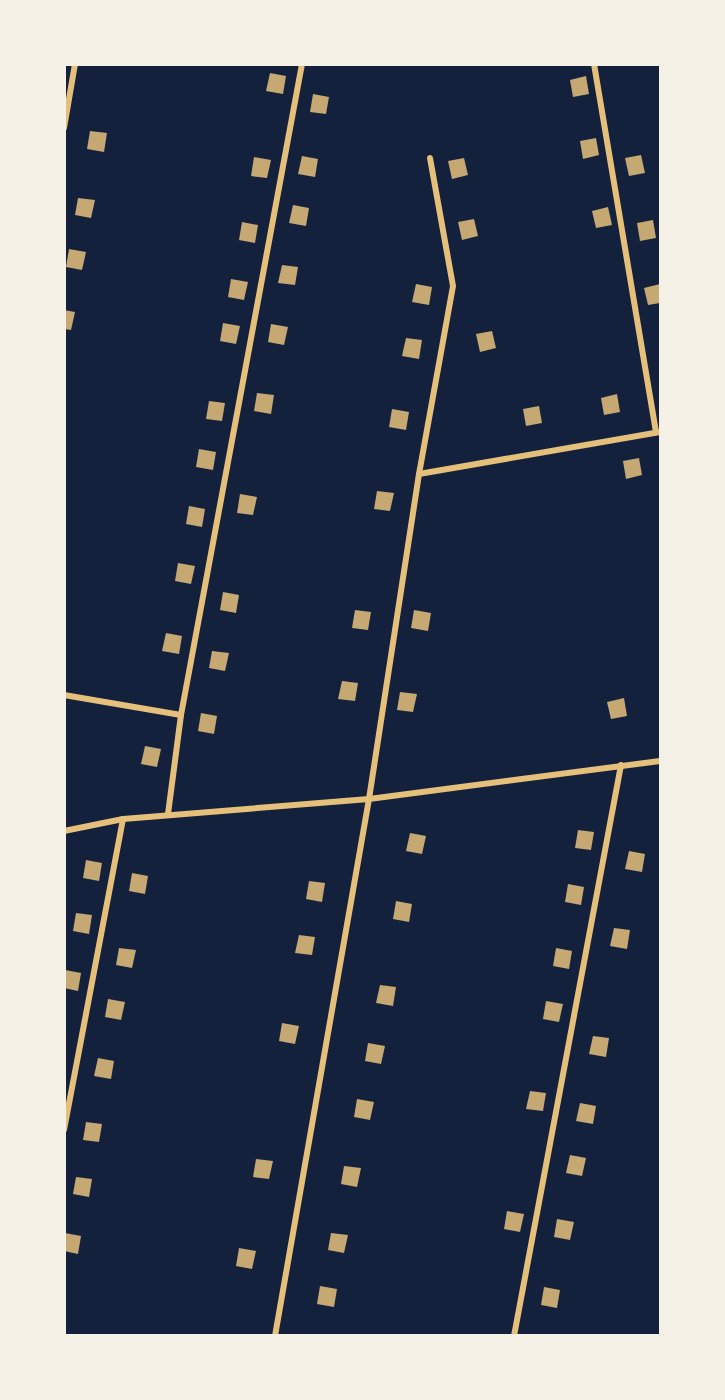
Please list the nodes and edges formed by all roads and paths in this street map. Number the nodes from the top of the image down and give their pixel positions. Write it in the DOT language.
graph roads {
  1 [pos="75,64"];
  2 [pos="302,64"];
  3 [pos="594,64"];
  4 [pos="64,128"];
  5 [pos="430,158"];
  6 [pos="658,432"];
  7 [pos="419,474"];
  8 [pos="64,695"];
  9 [pos="181,715"];
  10 [pos="660,761"];
  11 [pos="621,765"];
  12 [pos="369,799"];
  13 [pos="168,814"];
  14 [pos="123,819"];
  15 [pos="64,831"];
  16 [pos="64,1130"];
  17 [pos="275,1335"];
  18 [pos="514,1335"];
  1 -- 4 [label="street"];
  2 -- 9 [label="street"];
  3 -- 6 [label="street"];
  5 -- 7 [label="street"];
  6 -- 7 [label="street"];
  7 -- 12 [label="street"];
  8 -- 9 [label="street"];
  9 -- 13 [label="street"];
  10 -- 11 [label="street"];
  11 -- 12 [label="street"];
  11 -- 18 [label="street"];
  12 -- 13 [label="street"];
  12 -- 17 [label="street"];
  13 -- 14 [label="street"];
  14 -- 15 [label="street"];
  14 -- 16 [label="street"];
}
